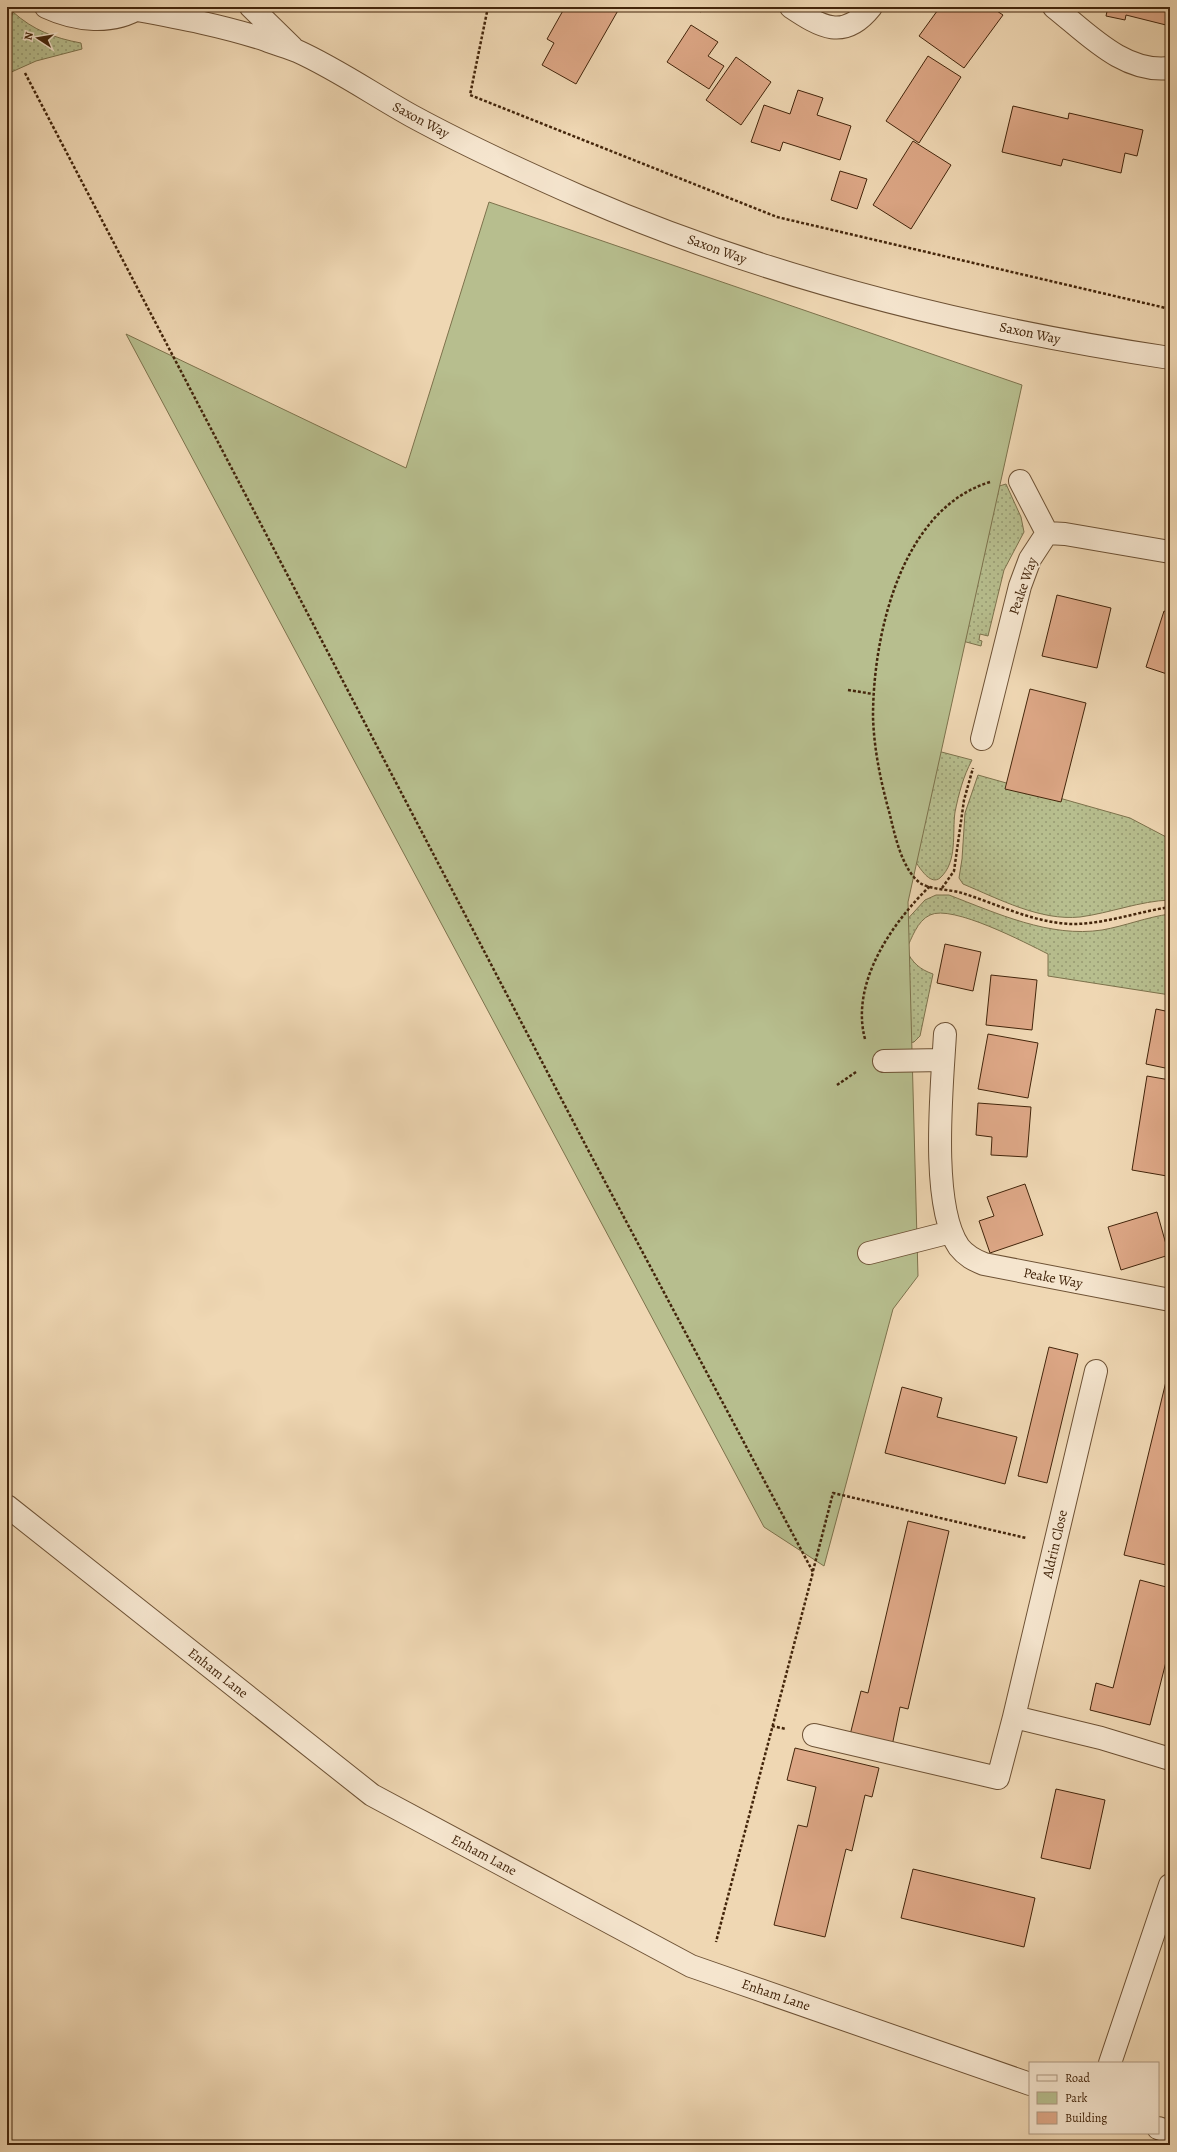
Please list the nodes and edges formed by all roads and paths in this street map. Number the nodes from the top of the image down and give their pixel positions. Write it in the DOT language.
graph roads {
  1 [pos="46,7"];
  2 [pos="251,7"];
  3 [pos="488,7"];
  4 [pos="791,7"];
  5 [pos="871,7"];
  6 [pos="1054,7"];
  7 [pos="139,8"];
  8 [pos="296,51"];
  9 [pos="1170,68"];
  10 [pos="25,73"];
  11 [pos="1170,310"];
  12 [pos="1170,358"];
  13 [pos="1020,481"];
  14 [pos="1047,533"];
  15 [pos="1170,552"];
  16 [pos="848,690"];
  17 [pos="873,694"];
  18 [pos="982,739"];
  19 [pos="930,886"];
  20 [pos="942,888"];
  21 [pos="945,1034"];
  22 [pos="867,1047"];
  23 [pos="943,1060"];
  24 [pos="884,1061"];
  25 [pos="951,1232"];
  26 [pos="868,1253"];
  27 [pos="1170,1300"];
  28 [pos="1096,1371"];
  29 [pos="7,1506"];
  30 [pos="1055,1545"];
  31 [pos="813,1572"];
  32 [pos="1014,1716"];
  33 [pos="814,1735"];
  34 [pos="1170,1759"];
  35 [pos="1170,1885"];
  36 [pos="708,1972"];
  37 [pos="1110,2062"];
  38 [pos="1029,2084"];
  39 [pos="1159,2128"];
  40 [pos="1170,2132"];
  1 -- 7 [label="street"];
  2 -- 8 [label="street, Saxon Way"];
  3 -- 11 [label="path"];
  4 -- 5 [label="street"];
  6 -- 9 [label="street"];
  7 -- 8 [label="street, Saxon Way"];
  8 -- 12 [label="street, Saxon Way"];
  10 -- 31 [label="path"];
  13 -- 14 [label="street"];
  14 -- 15 [label="street"];
  14 -- 18 [label="street, Peake Way"];
  16 -- 17 [label="path"];
  18 -- 20 [label="path"];
  19 -- 22 [label="path"];
  21 -- 23 [label="street, Peake Way"];
  23 -- 24 [label="street"];
  23 -- 25 [label="street, Peake Way"];
  25 -- 26 [label="street"];
  25 -- 27 [label="street, Peake Way"];
  28 -- 30 [label="street, Aldrin Close"];
  29 -- 36 [label="street, Enham Lane"];
  30 -- 31 [label="path"];
  30 -- 32 [label="street, Aldrin Close"];
  31 -- 36 [label="path"];
  32 -- 33 [label="street, Aldrin Close"];
  32 -- 34 [label="street"];
  35 -- 37 [label="street"];
  36 -- 38 [label="street, Enham Lane"];
  39 -- 40 [label="street"];
}
